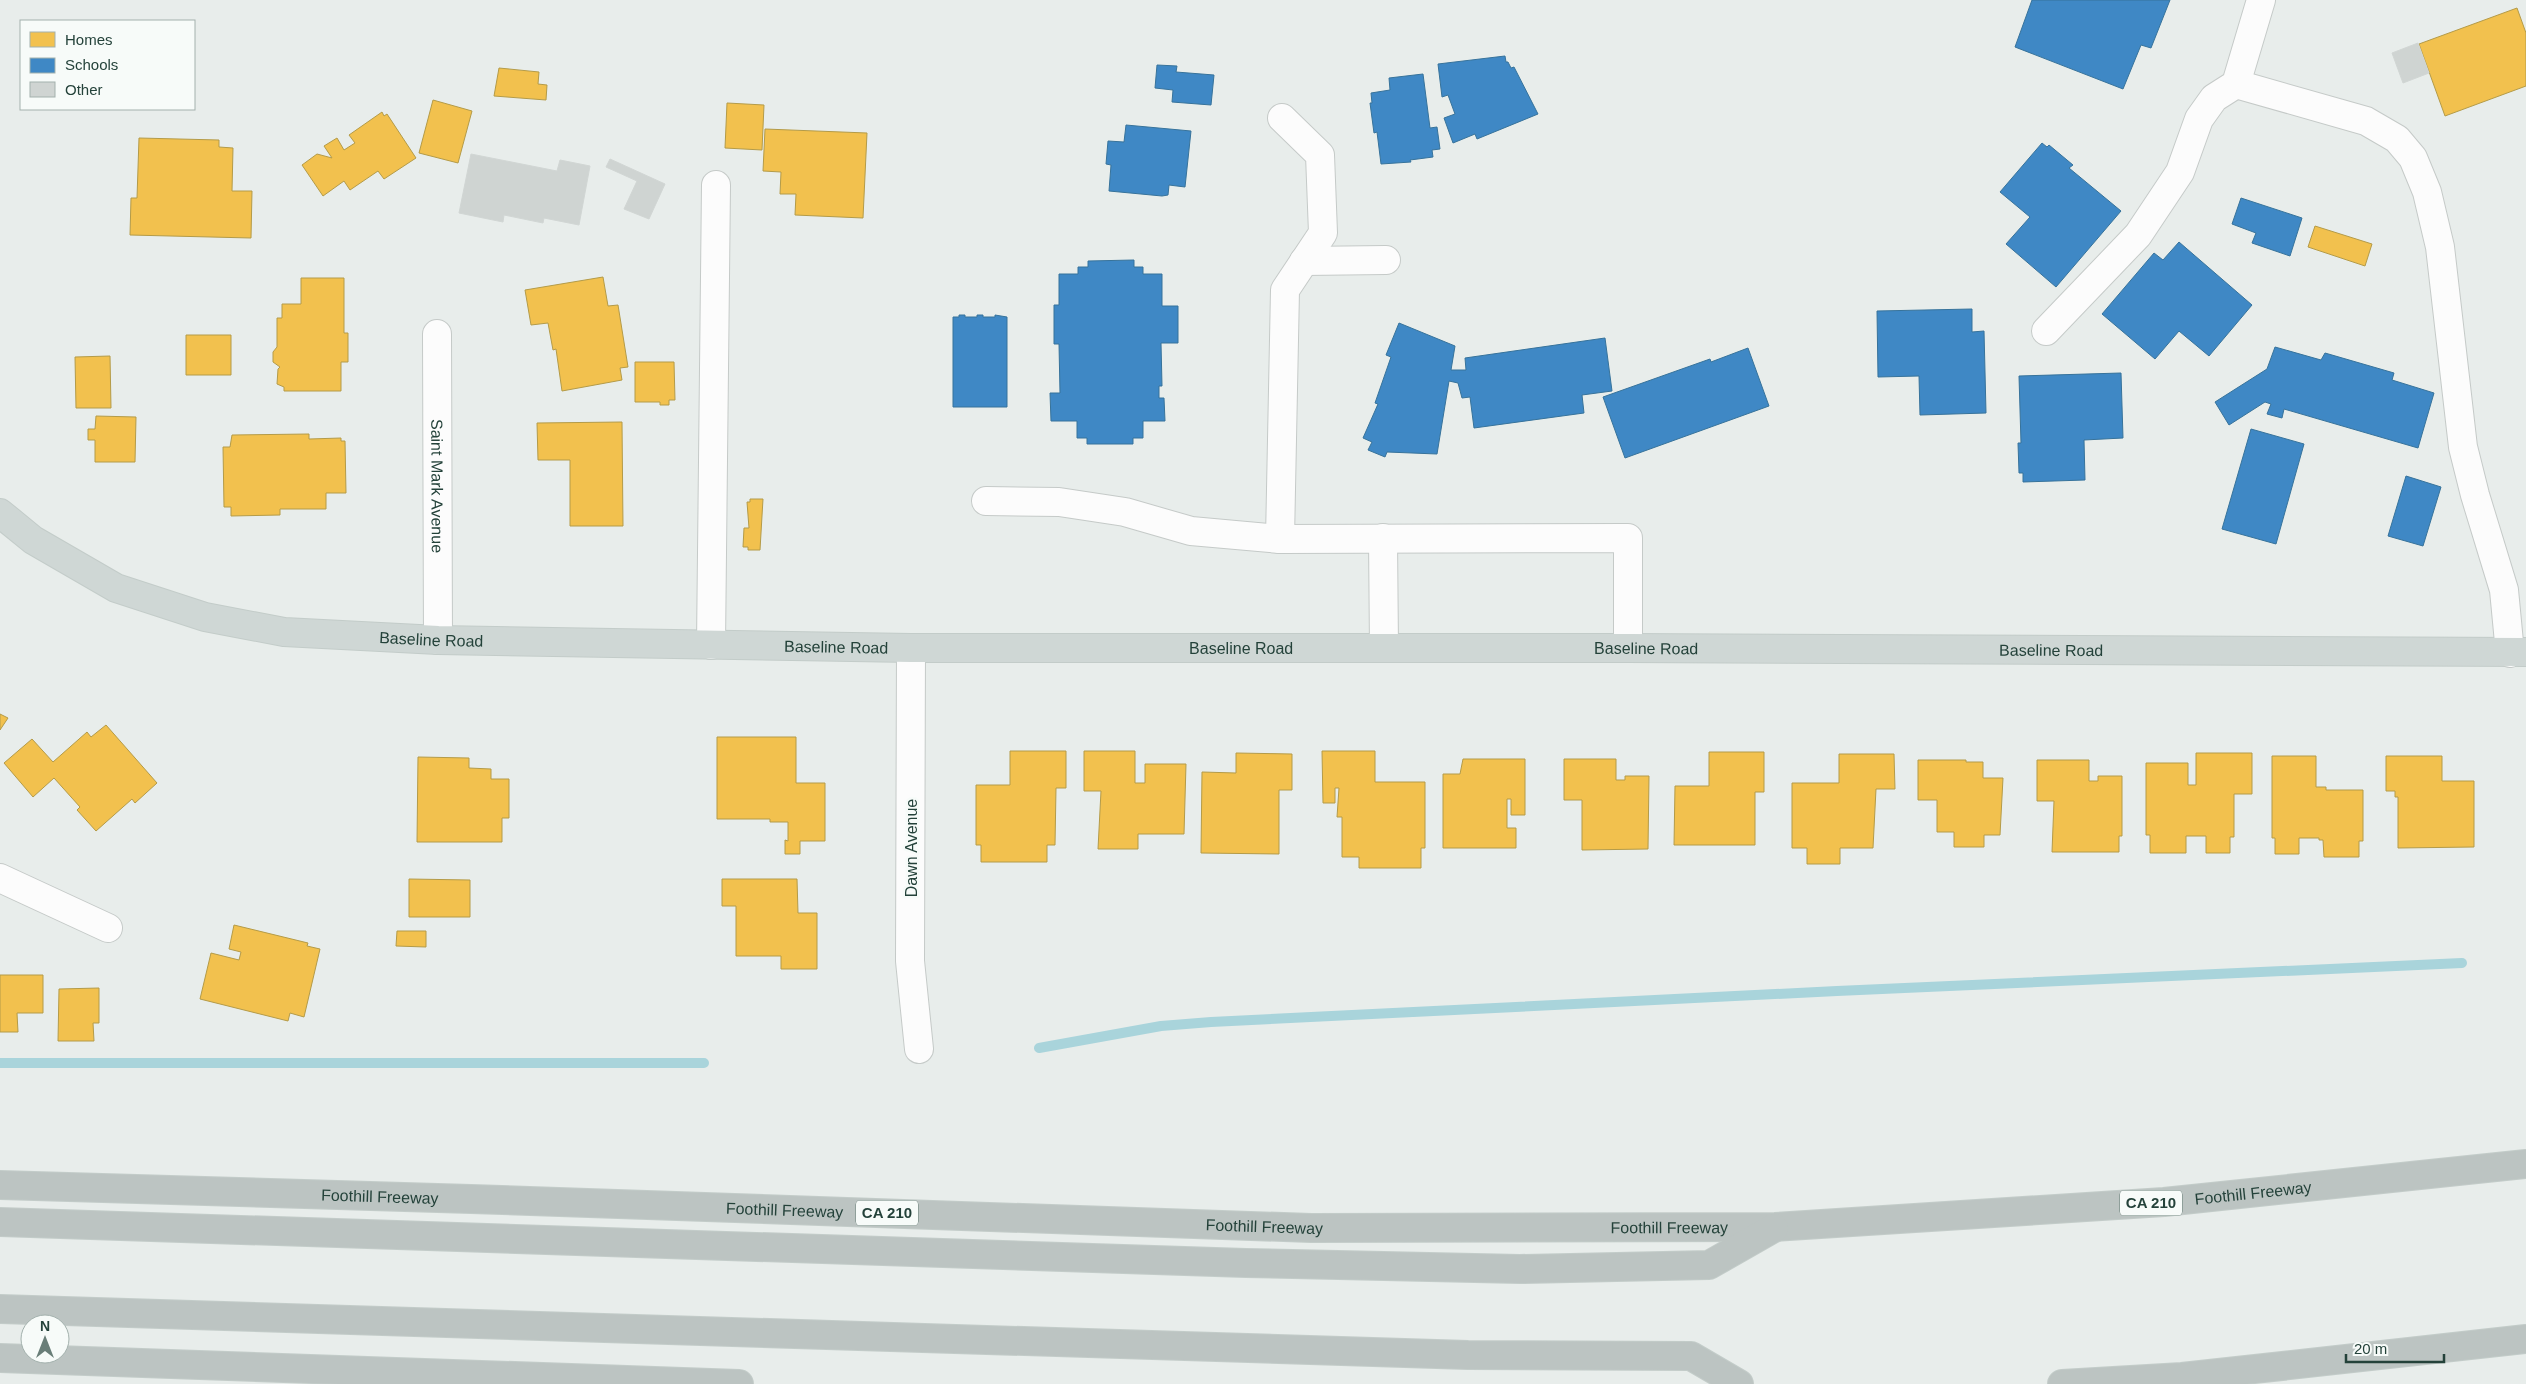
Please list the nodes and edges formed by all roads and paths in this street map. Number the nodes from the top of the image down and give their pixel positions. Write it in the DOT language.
graph roads {
  1 [pos="2261,0"];
  2 [pos="2236,84"];
  3 [pos="1282,118"];
  4 [pos="716,185"];
  5 [pos="1386,260"];
  6 [pos="1304,261"];
  7 [pos="2046,331"];
  8 [pos="437,334"];
  9 [pos="986,501"];
  10 [pos="0,513"];
  11 [pos="1383,538"];
  12 [pos="1280,539"];
  13 [pos="438,640"];
  14 [pos="711,646"];
  15 [pos="911,648"];
  16 [pos="1384,648"];
  17 [pos="1628,648"];
  18 [pos="2518,652"];
  19 [pos="0,878"];
  20 [pos="108,928"];
  21 [pos="919,1049"];
  22 [pos="2526,1164"];
  23 [pos="0,1186"];
  24 [pos="0,1222"];
  25 [pos="1775,1227"];
  26 [pos="0,1309"];
  27 [pos="2526,1339"];
  28 [pos="0,1358"];
  29 [pos="739,1384"];
  30 [pos="1740,1384"];
  31 [pos="2062,1384"];
  1 -- 2 [label="street"];
  2 -- 7 [label="street"];
  2 -- 18 [label="street"];
  3 -- 6 [label="street"];
  4 -- 14 [label="street"];
  5 -- 6 [label="street"];
  6 -- 12 [label="street"];
  8 -- 13 [label="street, Saint Mark Avenue"];
  9 -- 12 [label="street"];
  10 -- 13 [label="main road, Baseline Road"];
  11 -- 12 [label="street"];
  11 -- 16 [label="street"];
  11 -- 17 [label="street"];
  13 -- 14 [label="main road, Baseline Road"];
  14 -- 15 [label="main road, Baseline Road"];
  15 -- 16 [label="main road, Baseline Road"];
  15 -- 21 [label="street, Dawn Avenue"];
  16 -- 17 [label="main road, Baseline Road"];
  17 -- 18 [label="main road, Baseline Road"];
  19 -- 20 [label="street"];
  22 -- 25 [label="highway, Foothill Freeway / CA 210"];
  23 -- 25 [label="highway, Foothill Freeway / CA 210"];
  24 -- 25 [label="highway"];
  26 -- 30 [label="highway"];
  27 -- 31 [label="highway"];
  28 -- 29 [label="highway"];
}
